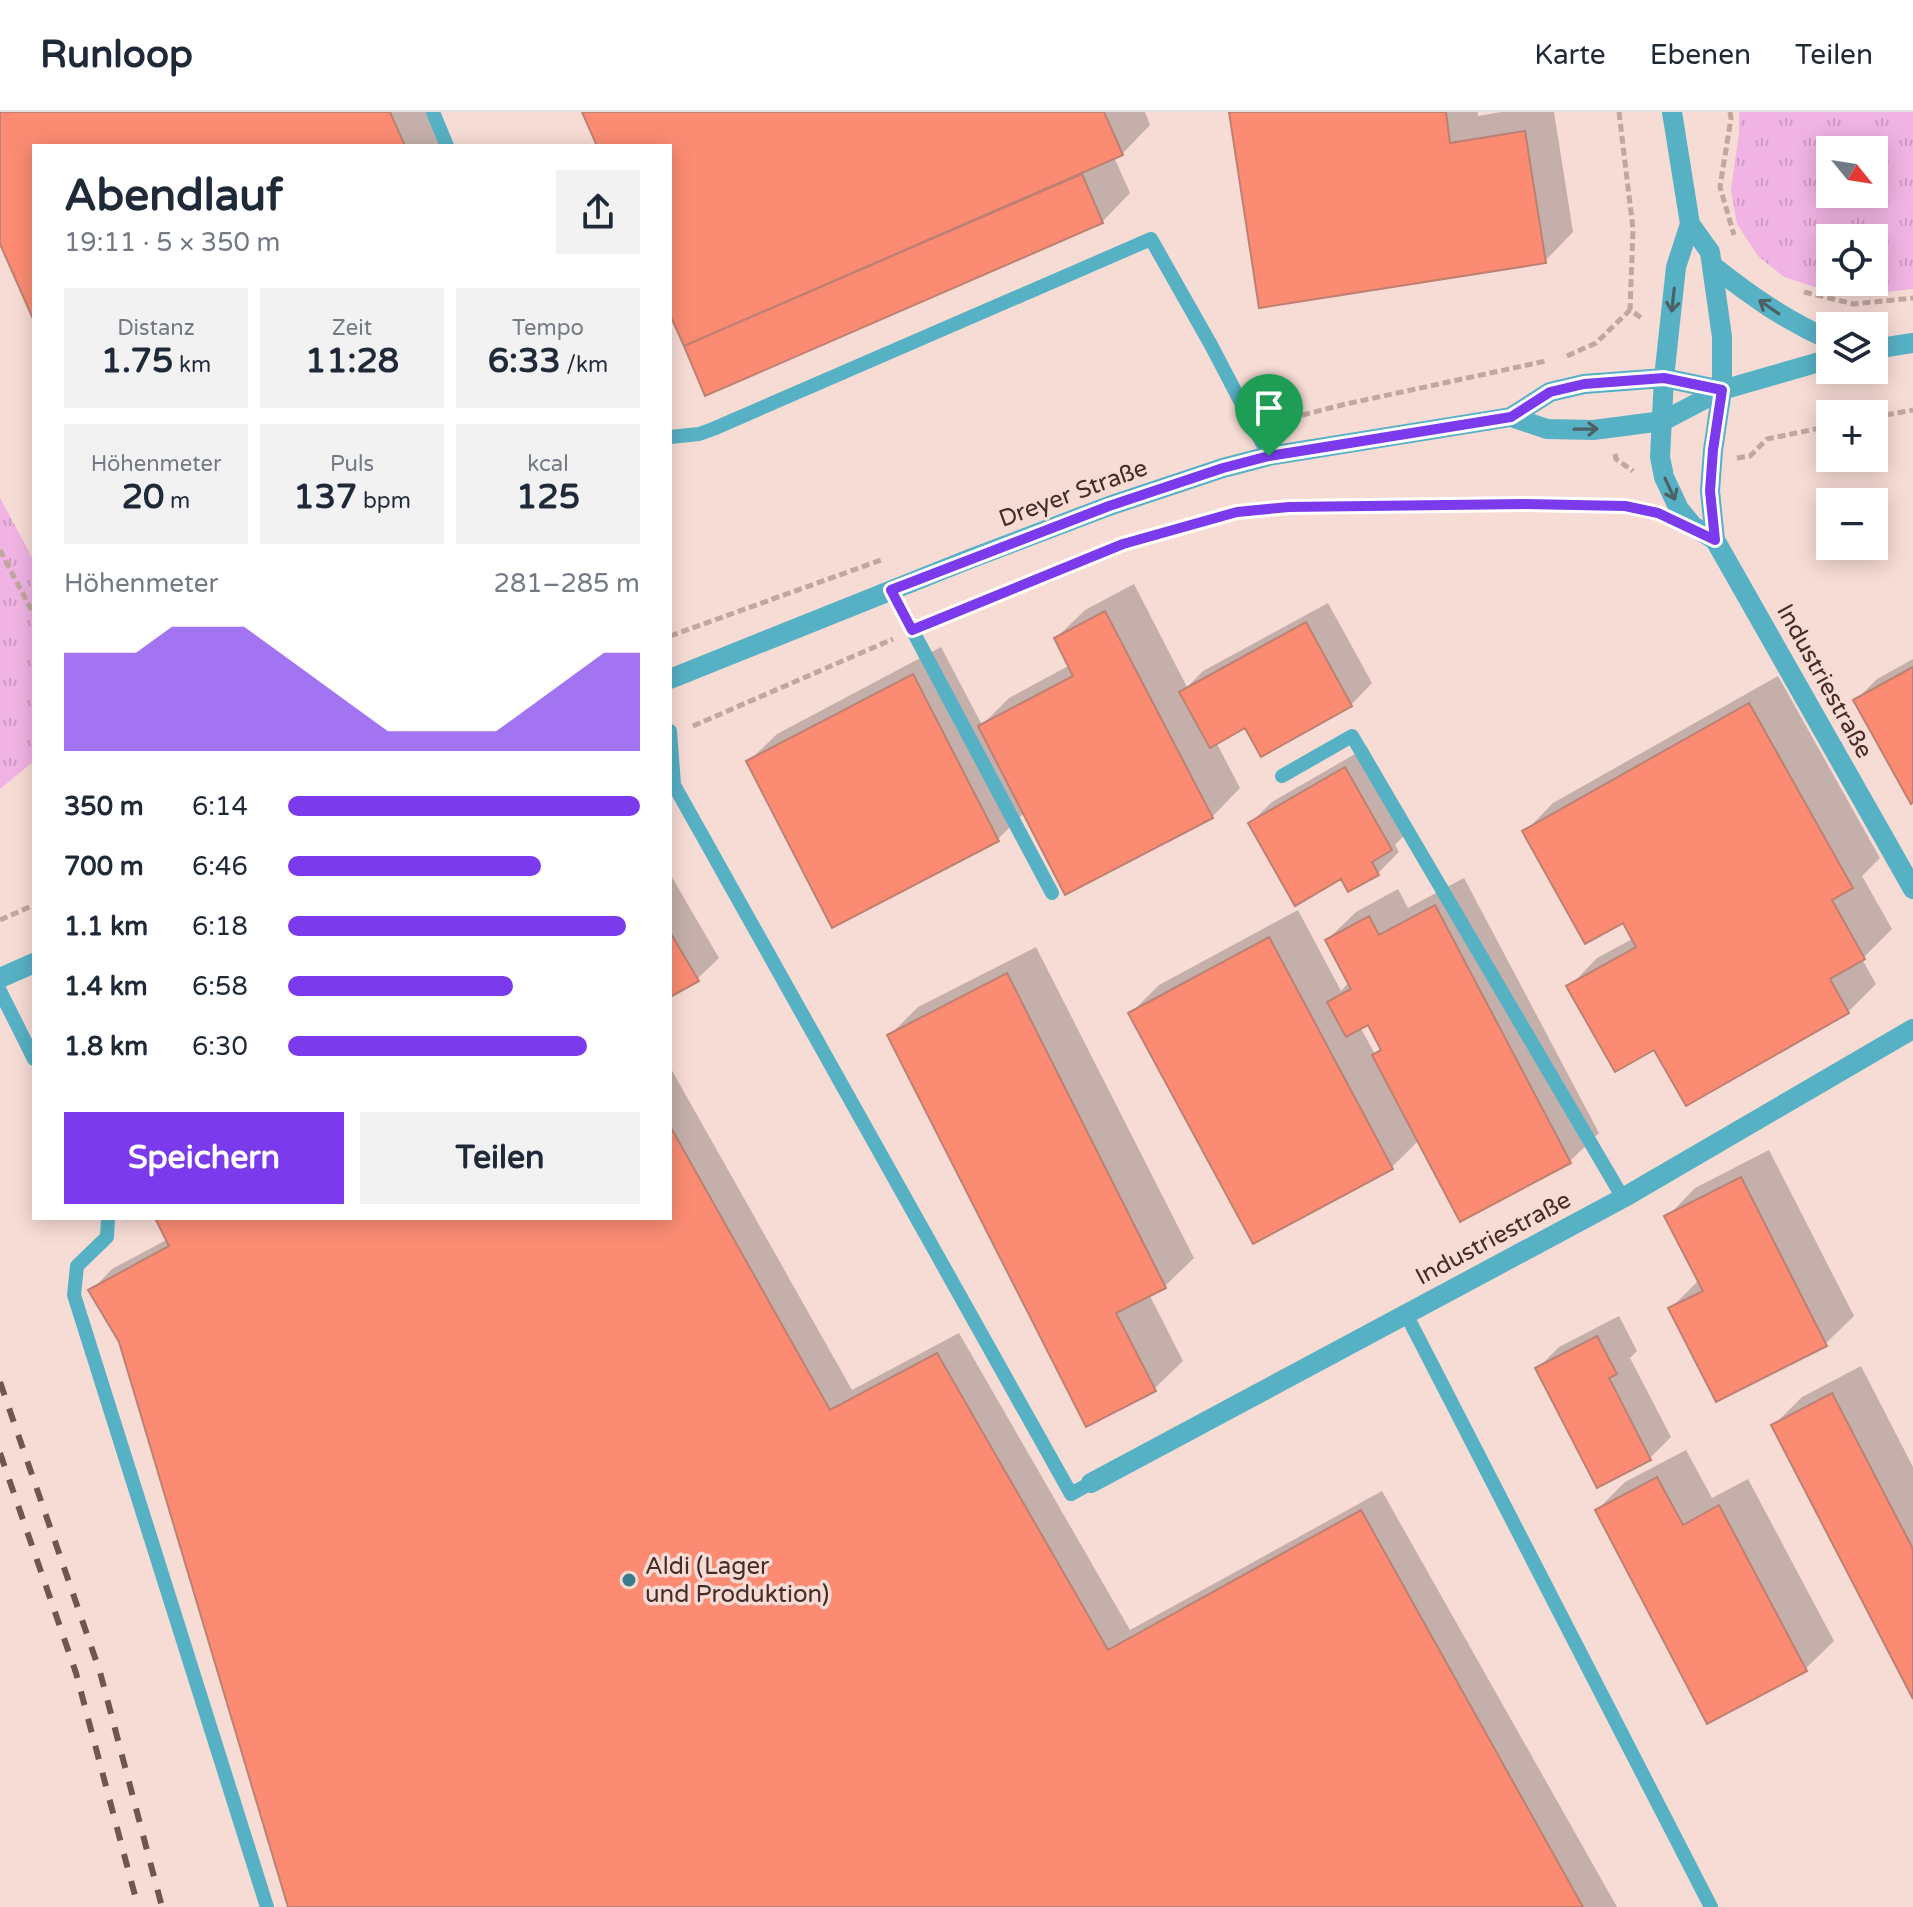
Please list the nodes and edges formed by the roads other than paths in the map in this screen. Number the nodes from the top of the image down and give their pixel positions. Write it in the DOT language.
graph roads {
  1 [pos="433,112"];
  2 [pos="1672,112"];
  3 [pos="446,144"];
  4 [pos="1690,224"];
  5 [pos="1713,266"];
  6 [pos="1816,334"];
  7 [pos="1913,343"];
  8 [pos="1888,347"];
  9 [pos="1816,363"];
  10 [pos="1664,378"];
  11 [pos="1722,390"];
  12 [pos="1511,417"];
  13 [pos="1663,421"];
  14 [pos="672,437"];
  15 [pos="1269,456"];
  16 [pos="1715,540"];
  17 [pos="891,590"];
  18 [pos="672,678"];
  19 [pos="1282,776"];
  20 [pos="672,786"];
  21 [pos="1913,889"];
  22 [pos="1052,893"];
  23 [pos="32,964"];
  24 [pos="0,978"];
  25 [pos="0,991"];
  26 [pos="1913,1029"];
  27 [pos="32,1055"];
  28 [pos="1623,1198"];
  29 [pos="108,1220"];
  30 [pos="1406,1314"];
  31 [pos="1091,1483"];
  32 [pos="267,1907"];
  33 [pos="1711,1907"];
  1 -- 3 [label="lane"];
  2 -- 4 [label="street"];
  4 -- 5 [label="street"];
  4 -- 10 [label="street, one-way"];
  6 -- 5 [label="street, one-way"];
  5 -- 11 [label="street, Industriestraße"];
  7 -- 8 [label="street"];
  9 -- 11 [label="street, Dreyer Straße"];
  10 -- 11 [label="street, Dreyer Straße"];
  10 -- 12 [label="street, Dreyer Straße"];
  10 -- 13 [label="street"];
  11 -- 13 [label="street, Dreyer Straße"];
  11 -- 16 [label="street, Industriestraße"];
  12 -- 13 [label="street, Dreyer Straße, one-way"];
  12 -- 15 [label="street, Dreyer Straße"];
  13 -- 16 [label="street, Industriestraße, one-way"];
  14 -- 15 [label="lane"];
  15 -- 17 [label="street, Dreyer Straße"];
  16 -- 21 [label="street, Industriestraße"];
  17 -- 18 [label="street, Dreyer Straße"];
  17 -- 22 [label="lane"];
  19 -- 28 [label="lane"];
  20 -- 31 [label="lane"];
  23 -- 24 [label="street"];
  25 -- 27 [label="lane"];
  26 -- 28 [label="street, Industriestraße"];
  28 -- 30 [label="street, Industriestraße"];
  29 -- 32 [label="lane"];
  30 -- 31 [label="street, Industriestraße"];
  30 -- 33 [label="lane"];
}
